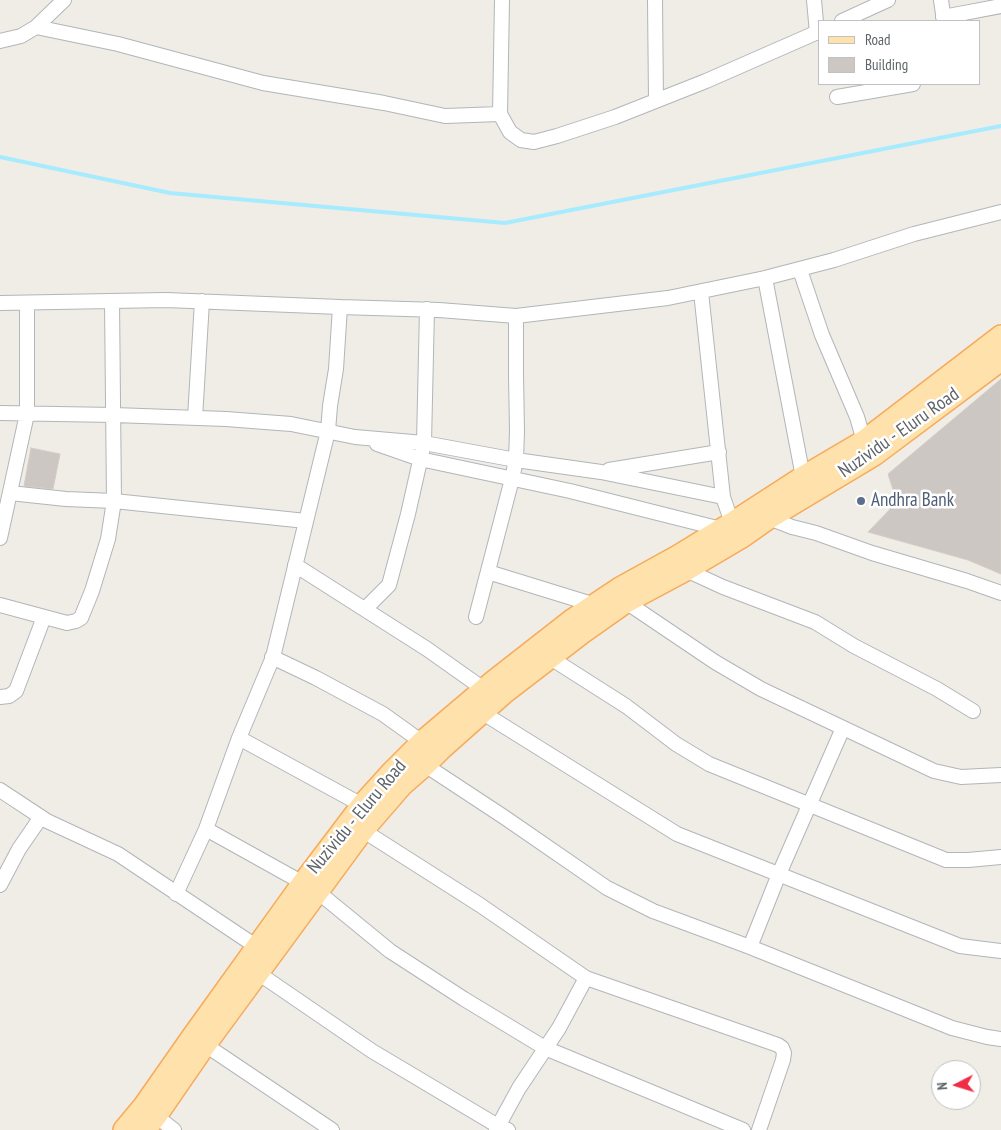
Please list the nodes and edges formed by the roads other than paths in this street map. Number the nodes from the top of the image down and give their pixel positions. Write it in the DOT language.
graph roads {
  1 [pos="64,0"];
  2 [pos="502,0"];
  3 [pos="654,0"];
  4 [pos="814,0"];
  5 [pos="888,0"];
  6 [pos="941,0"];
  7 [pos="1001,6"];
  8 [pos="944,19"];
  9 [pos="844,20"];
  10 [pos="36,28"];
  11 [pos="818,32"];
  12 [pos="0,41"];
  13 [pos="907,85"];
  14 [pos="837,97"];
  15 [pos="656,100"];
  16 [pos="500,114"];
  17 [pos="1001,212"];
  18 [pos="800,270"];
  19 [pos="765,278"];
  20 [pos="700,292"];
  21 [pos="112,301"];
  22 [pos="202,301"];
  23 [pos="0,303"];
  24 [pos="27,303"];
  25 [pos="340,307"];
  26 [pos="427,309"];
  27 [pos="516,316"];
  28 [pos="1001,336"];
  29 [pos="1001,360"];
  30 [pos="0,413"];
  31 [pos="27,414"];
  32 [pos="114,415"];
  33 [pos="195,418"];
  34 [pos="328,431"];
  35 [pos="355,437"];
  36 [pos="864,441"];
  37 [pos="424,443"];
  38 [pos="719,452"];
  39 [pos="420,459"];
  40 [pos="516,460"];
  41 [pos="598,471"];
  42 [pos="803,477"];
  43 [pos="512,478"];
  44 [pos="10,492"];
  45 [pos="723,496"];
  46 [pos="114,501"];
  47 [pos="765,510"];
  48 [pos="306,521"];
  49 [pos="732,530"];
  50 [pos="0,538"];
  51 [pos="296,565"];
  52 [pos="686,570"];
  53 [pos="488,572"];
  54 [pos="1001,593"];
  55 [pos="626,602"];
  56 [pos="0,605"];
  57 [pos="595,605"];
  58 [pos="365,609"];
  59 [pos="44,616"];
  60 [pos="476,617"];
  61 [pos="272,657"];
  62 [pos="549,657"];
  63 [pos="485,690"];
  64 [pos="0,697"];
  65 [pos="973,711"];
  66 [pos="482,713"];
  67 [pos="843,728"];
  68 [pos="239,738"];
  69 [pos="422,742"];
  70 [pos="425,765"];
  71 [pos="1001,776"];
  72 [pos="0,790"];
  73 [pos="809,804"];
  74 [pos="362,805"];
  75 [pos="41,817"];
  76 [pos="356,826"];
  77 [pos="206,829"];
  78 [pos="1001,857"];
  79 [pos="778,874"];
  80 [pos="0,885"];
  81 [pos="310,887"];
  82 [pos="176,894"];
  83 [pos="257,947"];
  84 [pos="750,947"];
  85 [pos="1001,952"];
  86 [pos="258,974"];
  87 [pos="586,978"];
  88 [pos="1001,1039"];
  89 [pos="199,1041"];
  90 [pos="546,1048"];
  91 [pos="150,1123"];
  92 [pos="501,1129"];
  93 [pos="124,1130"];
  94 [pos="174,1130"];
  95 [pos="332,1130"];
  96 [pos="743,1130"];
  97 [pos="759,1130"];
  1 -- 10 [label="street"];
  2 -- 16 [label="street"];
  3 -- 15 [label="street"];
  4 -- 11 [label="street"];
  5 -- 9 [label="street"];
  6 -- 8 [label="street"];
  7 -- 8 [label="street"];
  10 -- 12 [label="street"];
  10 -- 16 [label="street"];
  11 -- 15 [label="street"];
  13 -- 14 [label="street"];
  15 -- 16 [label="street"];
  17 -- 18 [label="street"];
  18 -- 19 [label="street"];
  18 -- 36 [label="street"];
  19 -- 20 [label="street"];
  19 -- 42 [label="street"];
  20 -- 27 [label="street"];
  20 -- 38 [label="street"];
  21 -- 22 [label="street"];
  21 -- 24 [label="street"];
  21 -- 32 [label="street"];
  22 -- 25 [label="street"];
  22 -- 33 [label="street"];
  23 -- 24 [label="street"];
  24 -- 31 [label="street"];
  25 -- 26 [label="street"];
  25 -- 34 [label="street"];
  26 -- 27 [label="street"];
  26 -- 37 [label="street"];
  27 -- 40 [label="street"];
  28 -- 36 [label="main road"];
  29 -- 47 [label="main road, Nuzividu - Eluru Road"];
  30 -- 31 [label="street"];
  31 -- 32 [label="street"];
  31 -- 44 [label="street"];
  32 -- 33 [label="street"];
  32 -- 46 [label="street"];
  33 -- 34 [label="street"];
  34 -- 35 [label="street"];
  34 -- 48 [label="street"];
  35 -- 37 [label="street"];
  35 -- 39 [label="street"];
  36 -- 42 [label="main road"];
  37 -- 39 [label="street"];
  37 -- 40 [label="street"];
  38 -- 41 [label="street"];
  38 -- 45 [label="street"];
  39 -- 43 [label="street"];
  39 -- 58 [label="street"];
  40 -- 41 [label="street"];
  40 -- 43 [label="street"];
  41 -- 45 [label="street"];
  42 -- 47 [label="main road"];
  43 -- 49 [label="street"];
  43 -- 53 [label="street"];
  44 -- 46 [label="street"];
  44 -- 50 [label="street"];
  45 -- 49 [label="street"];
  46 -- 48 [label="street"];
  46 -- 59 [label="street"];
  47 -- 49 [label="main road"];
  47 -- 54 [label="street"];
  48 -- 51 [label="street"];
  49 -- 52 [label="main road, Nuzividu - Eluru Road"];
  49 -- 57 [label="main road, Nuzividu - Eluru Road"];
  51 -- 58 [label="street"];
  51 -- 61 [label="street"];
  52 -- 55 [label="main road, Nuzividu - Eluru Road"];
  52 -- 65 [label="street"];
  53 -- 57 [label="street"];
  53 -- 60 [label="street"];
  55 -- 62 [label="main road, Nuzividu - Eluru Road"];
  55 -- 67 [label="street"];
  56 -- 59 [label="street"];
  57 -- 63 [label="main road, Nuzividu - Eluru Road"];
  58 -- 63 [label="street"];
  59 -- 64 [label="street"];
  61 -- 68 [label="street"];
  61 -- 69 [label="street"];
  62 -- 66 [label="main road, Nuzividu - Eluru Road"];
  62 -- 73 [label="street"];
  63 -- 69 [label="main road, Nuzividu - Eluru Road"];
  66 -- 70 [label="main road, Nuzividu - Eluru Road"];
  66 -- 79 [label="street"];
  67 -- 71 [label="street"];
  67 -- 73 [label="street"];
  68 -- 74 [label="street"];
  68 -- 77 [label="street"];
  69 -- 74 [label="main road, Nuzividu - Eluru Road"];
  70 -- 76 [label="main road, Nuzividu - Eluru Road"];
  70 -- 84 [label="street"];
  72 -- 75 [label="street"];
  73 -- 78 [label="street"];
  73 -- 79 [label="street"];
  74 -- 76 [label="main road, Nuzividu - Eluru Road"];
  75 -- 80 [label="street"];
  75 -- 82 [label="street"];
  76 -- 81 [label="main road, Nuzividu - Eluru Road"];
  76 -- 87 [label="street"];
  77 -- 81 [label="street"];
  77 -- 82 [label="street"];
  79 -- 84 [label="street"];
  79 -- 85 [label="street"];
  81 -- 83 [label="main road, Nuzividu - Eluru Road"];
  81 -- 86 [label="main road, Nuzividu - Eluru Road"];
  81 -- 90 [label="street"];
  82 -- 83 [label="street"];
  83 -- 89 [label="main road, Nuzividu - Eluru Road"];
  84 -- 88 [label="street"];
  86 -- 89 [label="main road, Nuzividu - Eluru Road"];
  86 -- 92 [label="street"];
  87 -- 90 [label="street"];
  87 -- 97 [label="street"];
  89 -- 91 [label="main road, Nuzividu - Eluru Road"];
  89 -- 93 [label="main road, Nuzividu - Eluru Road"];
  89 -- 95 [label="street"];
  90 -- 92 [label="street"];
  90 -- 96 [label="street"];
  91 -- 94 [label="street"];
}
